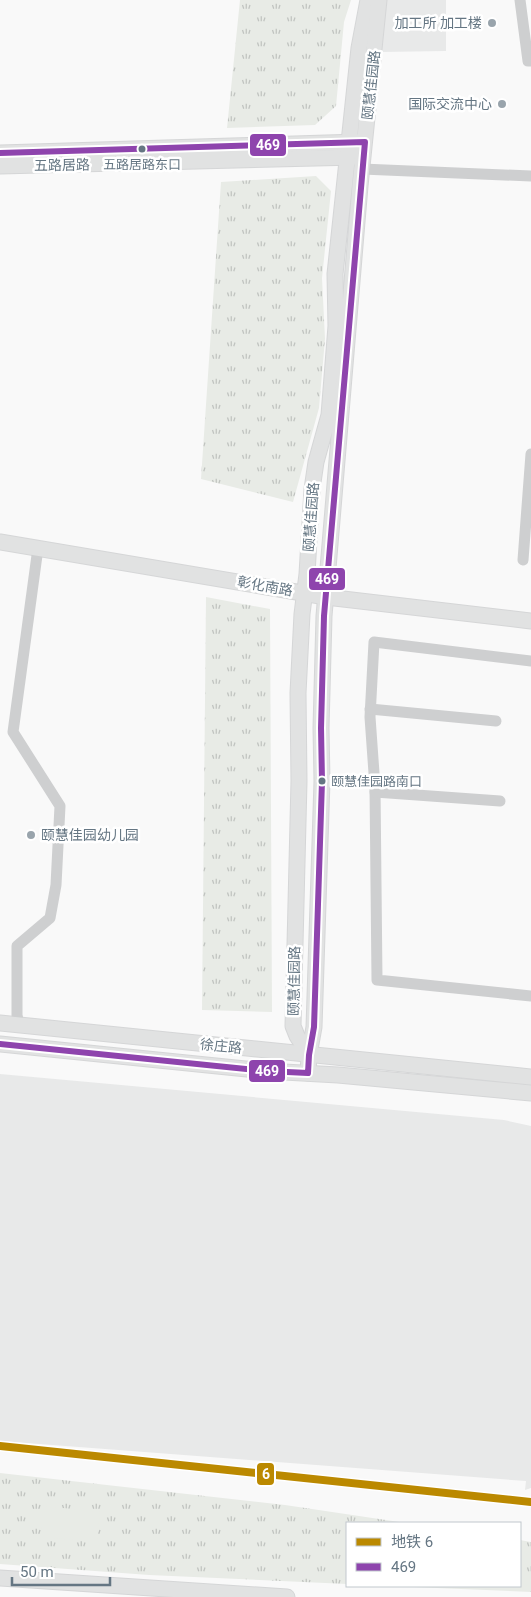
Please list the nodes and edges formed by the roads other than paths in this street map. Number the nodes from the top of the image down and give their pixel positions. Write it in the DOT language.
graph roads {
  1 [pos="368,0"];
  2 [pos="380,0"];
  3 [pos="520,0"];
  4 [pos="531,61"];
  5 [pos="0,153"];
  6 [pos="357,153"];
  7 [pos="0,166"];
  8 [pos="531,176"];
  9 [pos="531,454"];
  10 [pos="0,542"];
  11 [pos="38,548"];
  12 [pos="523,560"];
  13 [pos="326,597"];
  14 [pos="531,621"];
  15 [pos="531,661"];
  16 [pos="370,709"];
  17 [pos="496,721"];
  18 [pos="375,792"];
  19 [pos="500,801"];
  20 [pos="531,996"];
  21 [pos="0,1024"];
  22 [pos="19,1025"];
  23 [pos="0,1044"];
  24 [pos="309,1055"];
  25 [pos="308,1073"];
  26 [pos="531,1077"];
  27 [pos="531,1093"];
  28 [pos="0,1578"];
  29 [pos="278,1597"];
  30 [pos="287,1597"];
  1 -- 6 [label="street, 颐慧佳园路"];
  2 -- 6 [label="street, 颐慧佳园路"];
  3 -- 4 [label="street"];
  5 -- 6 [label="street, 五路居路"];
  6 -- 7 [label="street, 五路居路"];
  6 -- 8 [label="street"];
  6 -- 13 [label="street, 颐慧佳园路"];
  6 -- 24 [label="street, 颐慧佳园路"];
  9 -- 12 [label="street"];
  10 -- 11 [label="street, 彰化南路"];
  11 -- 13 [label="street, 彰化南路"];
  11 -- 22 [label="street"];
  13 -- 14 [label="street, 彰化南路"];
  13 -- 24 [label="street, 颐慧佳园路"];
  15 -- 16 [label="street"];
  16 -- 17 [label="street"];
  16 -- 18 [label="street"];
  18 -- 19 [label="street"];
  18 -- 20 [label="street"];
  21 -- 22 [label="street, 徐庄路"];
  22 -- 24 [label="street, 徐庄路"];
  23 -- 25 [label="street, 徐庄路"];
  24 -- 25 [label="street"];
  24 -- 26 [label="street, 徐庄路"];
  25 -- 27 [label="street, 徐庄路"];
  28 -- 29 [label="street"];
  29 -- 30 [label="street"];
}
